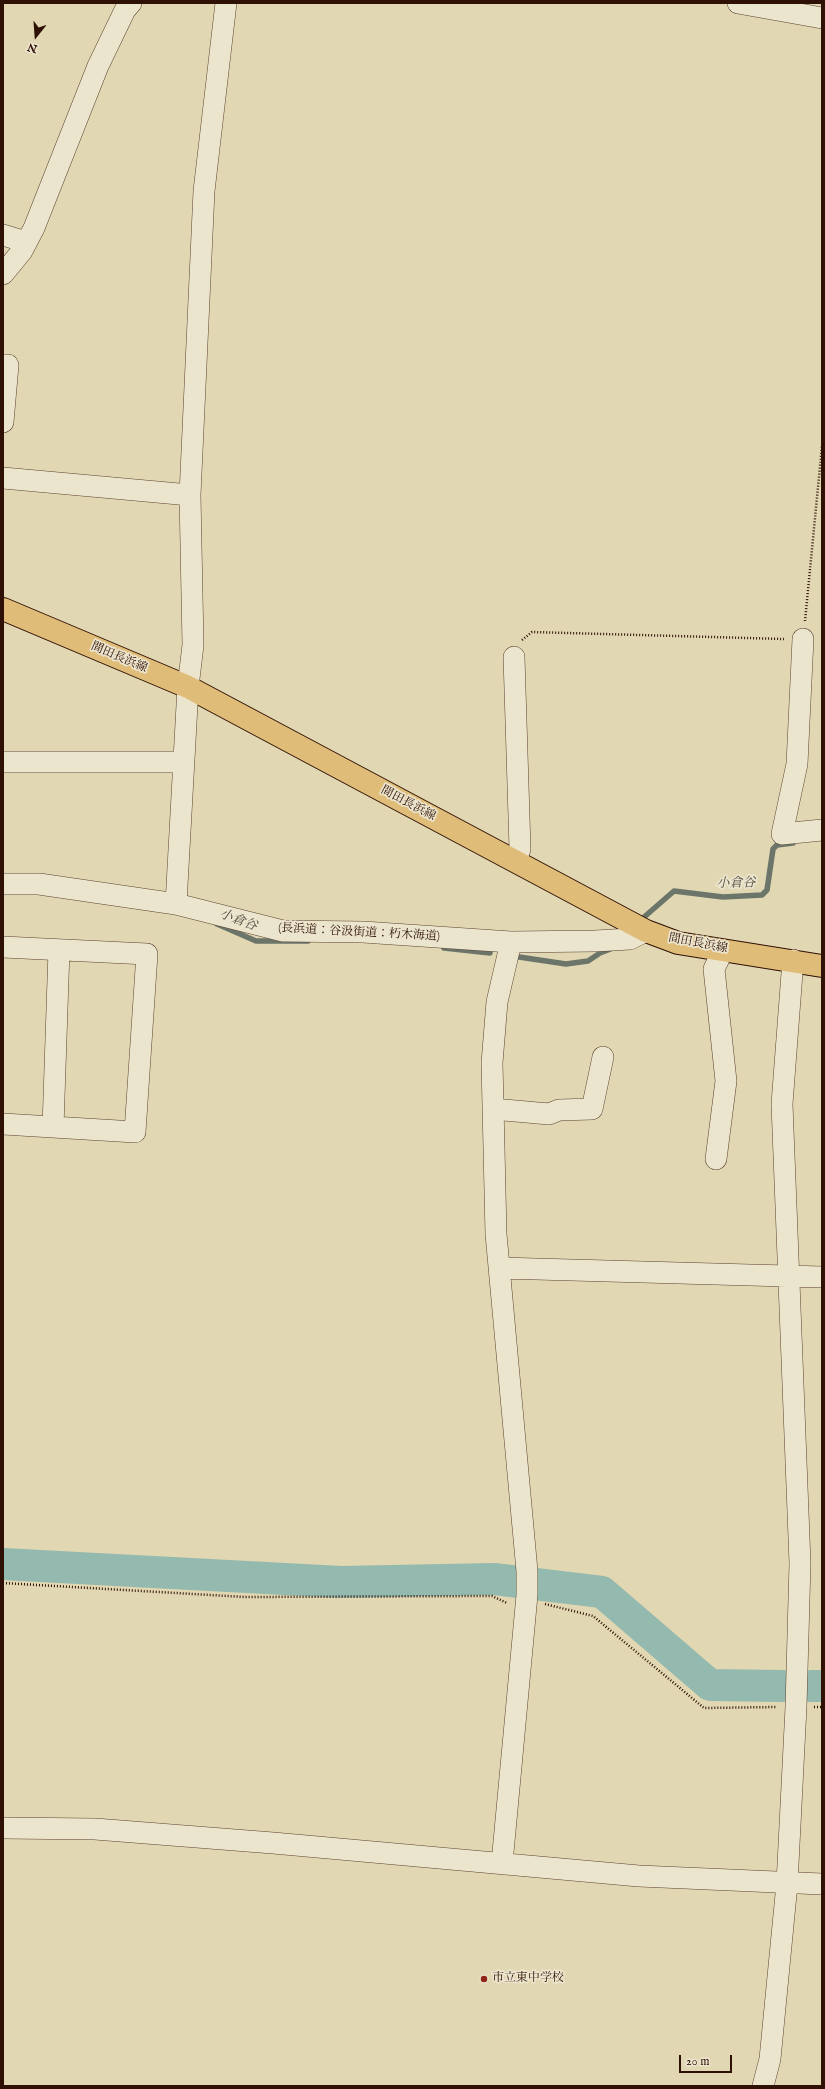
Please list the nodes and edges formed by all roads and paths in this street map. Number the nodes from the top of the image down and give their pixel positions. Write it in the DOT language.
graph roads {
  1 [pos="131,3"];
  2 [pos="226,3"];
  3 [pos="738,3"];
  4 [pos="822,18"];
  5 [pos="3,235"];
  6 [pos="26,242"];
  7 [pos="3,274"];
  8 [pos="8,365"];
  9 [pos="3,422"];
  10 [pos="822,446"];
  11 [pos="3,478"];
  12 [pos="190,495"];
  13 [pos="3,609"];
  14 [pos="803,639"];
  15 [pos="514,657"];
  16 [pos="188,687"];
  17 [pos="3,762"];
  18 [pos="184,762"];
  19 [pos="822,830"];
  20 [pos="516,861"];
  21 [pos="3,884"];
  22 [pos="176,904"];
  23 [pos="646,931"];
  24 [pos="511,942"];
  25 [pos="3,947"];
  26 [pos="59,950"];
  27 [pos="723,950"];
  28 [pos="793,960"];
  29 [pos="822,966"];
  30 [pos="603,1058"];
  31 [pos="493,1109"];
  32 [pos="3,1124"];
  33 [pos="53,1127"];
  34 [pos="716,1159"];
  35 [pos="500,1268"];
  36 [pos="789,1277"];
  37 [pos="822,1278"];
  38 [pos="3,1583"];
  39 [pos="526,1602"];
  40 [pos="796,1707"];
  41 [pos="822,1707"];
  42 [pos="3,1828"];
  43 [pos="502,1864"];
  44 [pos="787,1884"];
  45 [pos="822,1884"];
  46 [pos="763,2086"];
  1 -- 6 [label="street"];
  2 -- 12 [label="street"];
  3 -- 4 [label="street"];
  5 -- 6 [label="street"];
  6 -- 7 [label="street"];
  8 -- 9 [label="street"];
  10 -- 14 [label="path"];
  11 -- 12 [label="street"];
  12 -- 16 [label="street"];
  13 -- 16 [label="main road, 間田長浜線"];
  14 -- 15 [label="path"];
  14 -- 19 [label="street"];
  15 -- 20 [label="street"];
  16 -- 18 [label="street"];
  16 -- 20 [label="main road, 間田長浜線"];
  17 -- 18 [label="street"];
  18 -- 22 [label="street"];
  20 -- 23 [label="main road, 間田長浜線"];
  21 -- 22 [label="street, (長浜道：谷汲街道：朽木海道)"];
  22 -- 24 [label="street, (長浜道：谷汲街道：朽木海道)"];
  23 -- 24 [label="street, (長浜道：谷汲街道：朽木海道)"];
  23 -- 27 [label="main road, 間田長浜線"];
  24 -- 31 [label="street"];
  25 -- 26 [label="street"];
  26 -- 33 [label="street"];
  26 -- 33 [label="street"];
  27 -- 28 [label="main road, 間田長浜線"];
  27 -- 34 [label="street"];
  28 -- 29 [label="main road, 間田長浜線"];
  28 -- 36 [label="street"];
  30 -- 31 [label="street"];
  31 -- 35 [label="street"];
  32 -- 33 [label="street"];
  35 -- 36 [label="street"];
  35 -- 39 [label="street"];
  36 -- 37 [label="street"];
  36 -- 40 [label="street"];
  38 -- 39 [label="path"];
  39 -- 40 [label="path"];
  39 -- 43 [label="street"];
  40 -- 41 [label="path"];
  40 -- 44 [label="street"];
  42 -- 43 [label="street"];
  43 -- 44 [label="street"];
  44 -- 45 [label="street"];
  44 -- 46 [label="street"];
}
